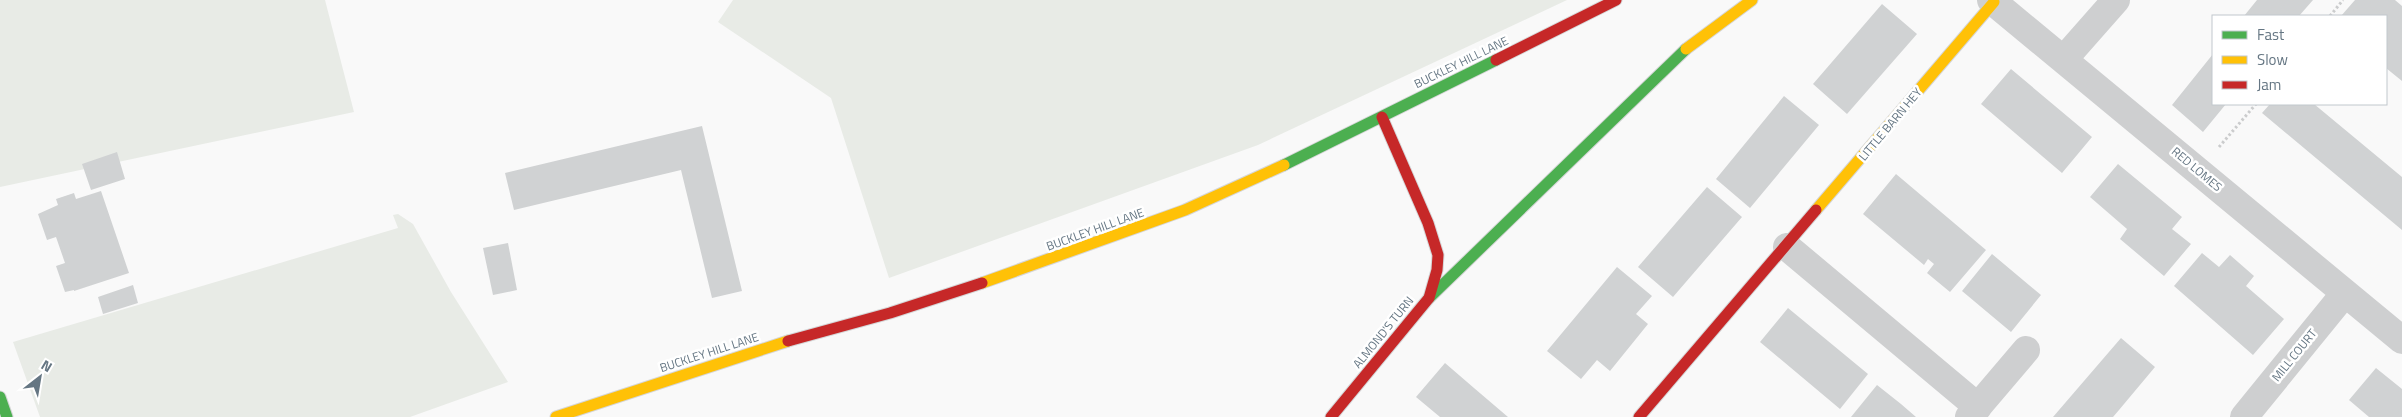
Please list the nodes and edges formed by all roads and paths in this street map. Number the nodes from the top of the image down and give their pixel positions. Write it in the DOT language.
graph roads {
  1 [pos="1616,0"];
  2 [pos="1752,0"];
  3 [pos="2116,0"];
  4 [pos="2343,0"];
  5 [pos="1992,1"];
  6 [pos="2331,15"];
  7 [pos="2064,59"];
  8 [pos="2255,105"];
  9 [pos="1382,117"];
  10 [pos="2199,170"];
  11 [pos="1787,247"];
  12 [pos="2345,293"];
  13 [pos="1429,298"];
  14 [pos="2402,340"];
  15 [pos="2026,350"];
  16 [pos="0,397"];
  17 [pos="1974,412"];
  18 [pos="1649,414"];
  19 [pos="6,417"];
  20 [pos="556,417"];
  21 [pos="1331,417"];
  22 [pos="2244,417"];
  1 -- 9 [label="street, BUCKLEY HILL LANE"];
  2 -- 13 [label="street"];
  3 -- 7 [label="street"];
  4 -- 6 [label="path"];
  5 -- 7 [label="street, RED LOMES"];
  5 -- 11 [label="street, LITTLE BARN HEY"];
  7 -- 10 [label="street, RED LOMES"];
  8 -- 10 [label="path"];
  9 -- 13 [label="street, ALMOND'S TURN"];
  9 -- 20 [label="street, BUCKLEY HILL LANE"];
  10 -- 12 [label="street, RED LOMES"];
  11 -- 17 [label="street"];
  11 -- 18 [label="street, LITTLE BARN HEY"];
  12 -- 14 [label="street, RED LOMES"];
  12 -- 22 [label="street, MILL COURT"];
  13 -- 21 [label="street, ALMOND'S TURN"];
  15 -- 17 [label="street"];
  16 -- 19 [label="street"];
}
